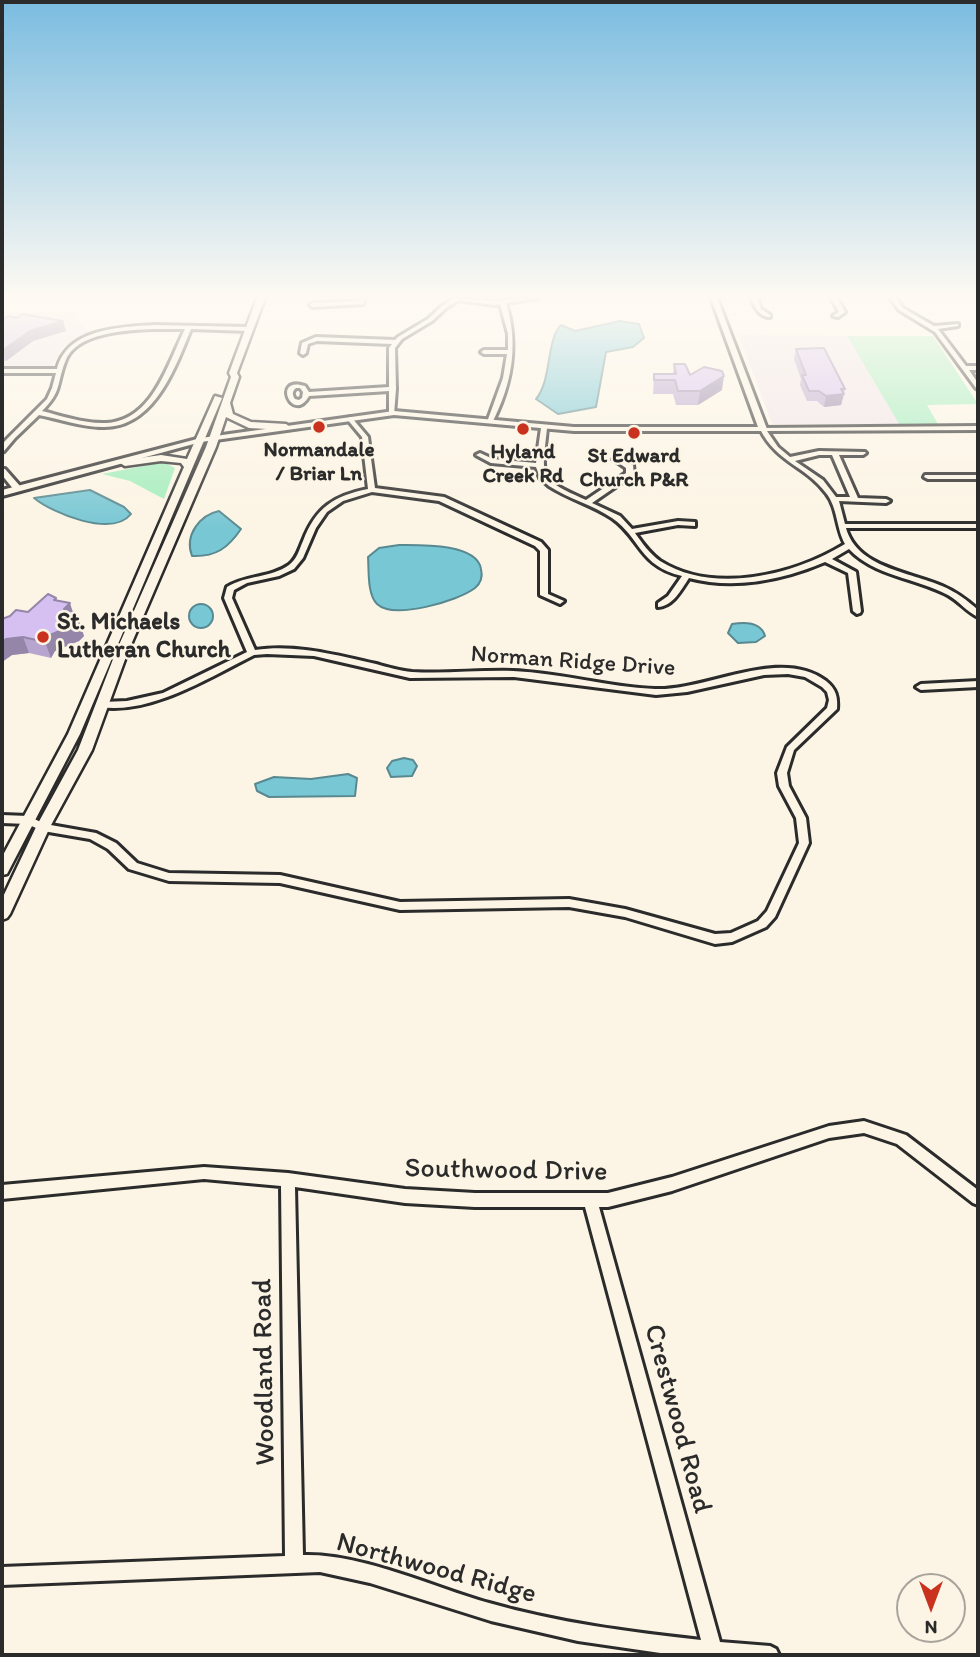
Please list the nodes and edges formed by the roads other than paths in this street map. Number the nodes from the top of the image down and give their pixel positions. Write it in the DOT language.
graph roads {
  1 [pos="58,375"];
  2 [pos="165,375"];
  3 [pos="230,375"];
  4 [pos="234,375"];
  5 [pos="393,375"];
  6 [pos="508,375"];
  7 [pos="743,375"];
  8 [pos="393,389"];
  9 [pos="307,394"];
  10 [pos="226,403"];
  11 [pos="36,412"];
  12 [pos="392,414"];
  13 [pos="350,419"];
  14 [pos="489,422"];
  15 [pos="544,428"];
  16 [pos="287,429"];
  17 [pos="763,429"];
  18 [pos="978,429"];
  19 [pos="206,441"];
  20 [pos="2,450"];
  21 [pos="835,453"];
  22 [pos="863,453"];
  23 [pos="480,455"];
  24 [pos="617,459"];
  25 [pos="788,460"];
  26 [pos="125,463"];
  27 [pos="540,465"];
  28 [pos="189,468"];
  29 [pos="2,471"];
  30 [pos="60,477"];
  31 [pos="928,477"];
  32 [pos="978,477"];
  33 [pos="17,488"];
  34 [pos="372,490"];
  35 [pos="2,493"];
  36 [pos="854,498"];
  37 [pos="834,499"];
  38 [pos="886,501"];
  39 [pos="588,502"];
  40 [pos="692,524"];
  41 [pos="843,526"];
  42 [pos="978,526"];
  43 [pos="632,531"];
  44 [pos="850,545"];
  45 [pos="827,561"];
  46 [pos="686,576"];
  47 [pos="560,601"];
  48 [pos="661,605"];
  49 [pos="858,611"];
  50 [pos="978,615"];
  51 [pos="252,653"];
  52 [pos="978,684"];
  53 [pos="922,688"];
  54 [pos="103,705"];
  55 [pos="2,819"];
  56 [pos="28,820"];
  57 [pos="43,827"];
  58 [pos="2,870"];
  59 [pos="2,914"];
  60 [pos="288,1180"];
  61 [pos="2,1192"];
  62 [pos="978,1198"];
  63 [pos="590,1201"];
  64 [pos="294,1562"];
  65 [pos="2,1576"];
  66 [pos="713,1651"];
  67 [pos="770,1655"];
  1 -- 11 [label="street"];
  2 -- 11 [label="street"];
  3 -- 19 [label="main road"];
  4 -- 10 [label="main road"];
  5 -- 8 [label="street"];
  6 -- 14 [label="street"];
  7 -- 17 [label="street"];
  8 -- 9 [label="street"];
  8 -- 12 [label="street"];
  10 -- 16 [label="main road"];
  10 -- 19 [label="main road"];
  11 -- 20 [label="street"];
  12 -- 13 [label="street"];
  12 -- 14 [label="street"];
  13 -- 16 [label="street"];
  13 -- 34 [label="street"];
  14 -- 15 [label="street"];
  15 -- 17 [label="street"];
  15 -- 27 [label="street"];
  16 -- 19 [label="street"];
  17 -- 18 [label="street"];
  17 -- 25 [label="street"];
  19 -- 26 [label="street"];
  19 -- 28 [label="main road"];
  19 -- 30 [label="street"];
  19 -- 54 [label="main road"];
  21 -- 22 [label="street"];
  21 -- 25 [label="street"];
  21 -- 36 [label="street"];
  23 -- 27 [label="street"];
  24 -- 39 [label="street"];
  25 -- 37 [label="street"];
  26 -- 28 [label="main road"];
  26 -- 30 [label="street"];
  27 -- 39 [label="street"];
  28 -- 56 [label="main road"];
  29 -- 33 [label="street"];
  30 -- 33 [label="street"];
  31 -- 32 [label="street"];
  33 -- 35 [label="street"];
  34 -- 47 [label="street"];
  34 -- 51 [label="street"];
  36 -- 37 [label="street"];
  36 -- 38 [label="street"];
  37 -- 41 [label="street"];
  39 -- 43 [label="street"];
  40 -- 43 [label="street"];
  41 -- 42 [label="street"];
  41 -- 44 [label="street"];
  43 -- 46 [label="street"];
  44 -- 45 [label="street"];
  44 -- 50 [label="street"];
  45 -- 46 [label="street"];
  45 -- 49 [label="street"];
  46 -- 48 [label="street"];
  51 -- 54 [label="street, Norman Ridge Drive"];
  51 -- 57 [label="street, Norman Ridge Drive"];
  52 -- 53 [label="street"];
  54 -- 57 [label="main road"];
  55 -- 56 [label="street"];
  56 -- 57 [label="street"];
  56 -- 58 [label="main road"];
  57 -- 59 [label="main road"];
  60 -- 61 [label="street, Southwood Drive"];
  60 -- 63 [label="street, Southwood Drive"];
  60 -- 64 [label="street, Woodland Road"];
  62 -- 63 [label="street, Southwood Drive"];
  63 -- 66 [label="street, Crestwood Road"];
  64 -- 65 [label="street, Northwood Ridge"];
  64 -- 66 [label="street, Northwood Ridge"];
  66 -- 67 [label="street, Northwood Ridge"];
}
